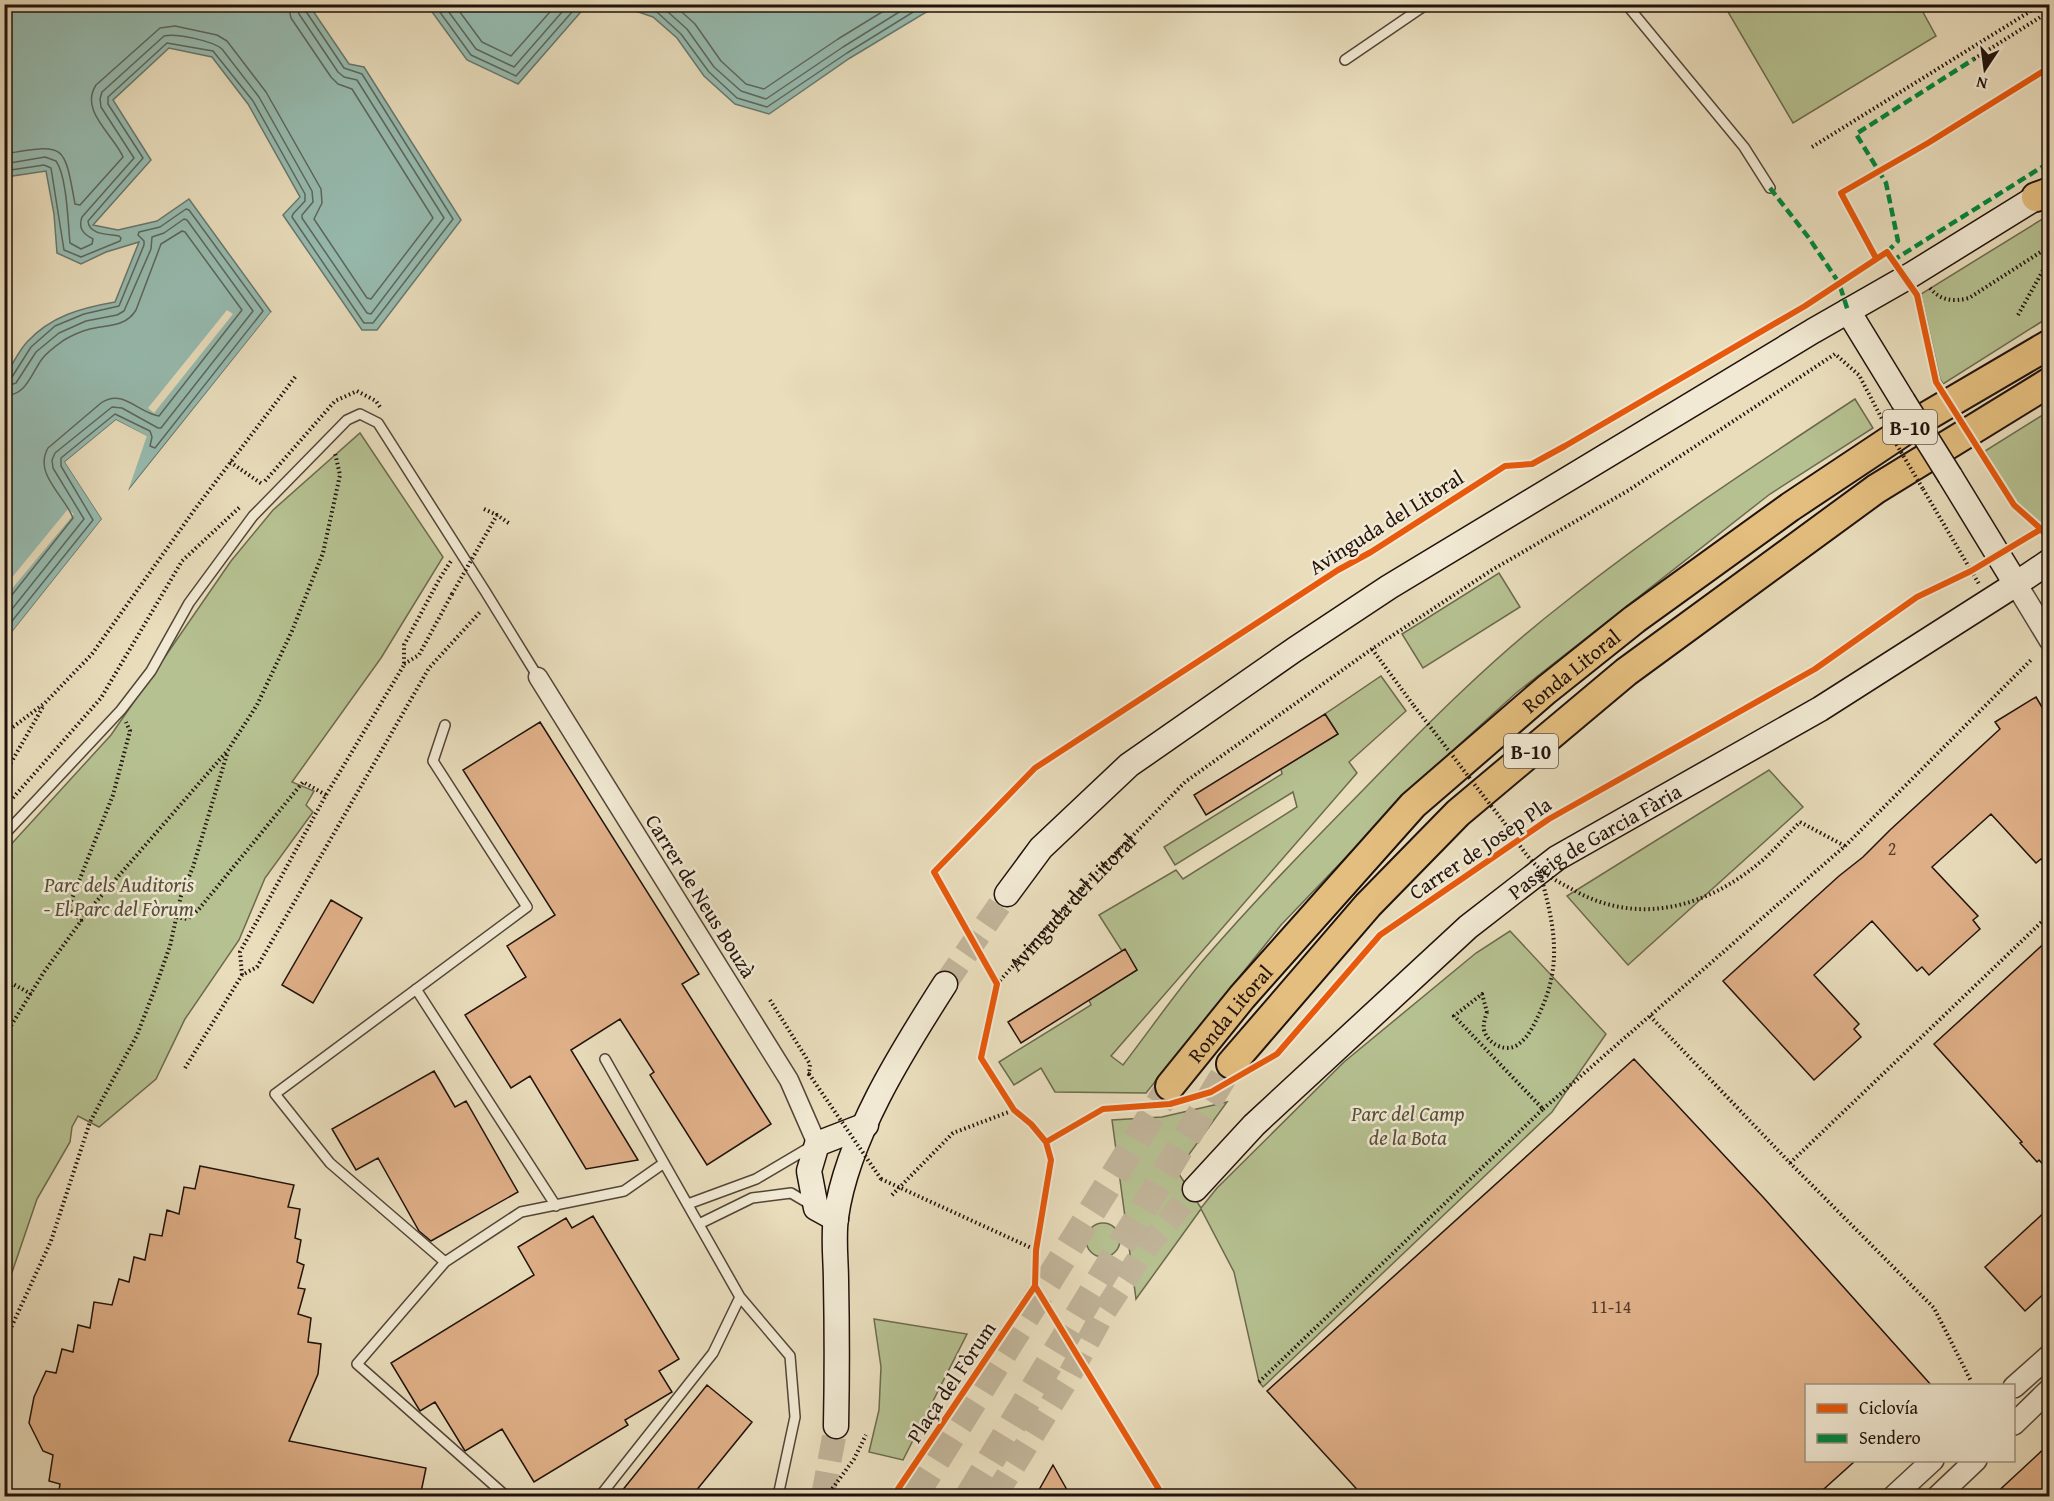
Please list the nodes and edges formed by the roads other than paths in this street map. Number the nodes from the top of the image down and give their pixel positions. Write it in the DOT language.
graph roads {
  1 [pos="1426,4"];
  2 [pos="1626,4"];
  3 [pos="1345,60"];
  4 [pos="1770,188"];
  5 [pos="2045,193"];
  6 [pos="1848,311"];
  7 [pos="2049,344"];
  8 [pos="2049,382"];
  9 [pos="2049,561"];
  10 [pos="2016,584"];
  11 [pos="2049,640"];
  12 [pos="538,677"];
  13 [pos="445,725"];
  14 [pos="4,835"];
  15 [pos="1007,894"];
  16 [pos="945,984"];
  17 [pos="416,989"];
  18 [pos="605,1059"];
  19 [pos="1230,1073"];
  20 [pos="1173,1096"];
  21 [pos="866,1125"];
  22 [pos="817,1144"];
  23 [pos="664,1163"];
  24 [pos="1194,1189"];
  25 [pos="688,1204"];
  26 [pos="556,1206"];
  27 [pos="826,1213"];
  28 [pos="699,1224"];
  29 [pos="445,1262"];
  30 [pos="740,1297"];
  31 [pos="2049,1355"];
  32 [pos="2015,1385"];
  33 [pos="2049,1389"];
  34 [pos="2015,1422"];
  35 [pos="836,1426"];
  36 [pos="1932,1462"];
  37 [pos="1975,1462"];
  38 [pos="506,1497"];
  39 [pos="600,1497"];
  40 [pos="778,1497"];
  41 [pos="1894,1497"];
  42 [pos="1938,1497"];
  1 -- 3 [label="lane"];
  2 -- 4 [label="lane"];
  5 -- 6 [label="main road"];
  6 -- 10 [label="main road, bridge"];
  6 -- 15 [label="main road"];
  7 -- 20 [label="highway, Ronda Litoral / B-10"];
  8 -- 19 [label="highway, Ronda Litoral / B-10"];
  9 -- 10 [label="main road, Passeig de Garcia Fària"];
  10 -- 11 [label="street"];
  10 -- 24 [label="main road, Passeig de Garcia Fària"];
  12 -- 14 [label="lane"];
  12 -- 22 [label="street, Carrer de Neus Bouzà"];
  13 -- 17 [label="lane"];
  16 -- 21 [label="main road"];
  17 -- 26 [label="lane"];
  17 -- 29 [label="lane"];
  18 -- 23 [label="lane"];
  21 -- 22 [label="main road"];
  21 -- 27 [label="main road"];
  22 -- 25 [label="lane"];
  22 -- 27 [label="main road"];
  23 -- 25 [label="lane"];
  23 -- 26 [label="lane"];
  25 -- 28 [label="lane"];
  26 -- 29 [label="lane"];
  27 -- 28 [label="lane"];
  27 -- 35 [label="main road"];
  28 -- 30 [label="lane"];
  29 -- 38 [label="lane"];
  30 -- 39 [label="lane"];
  30 -- 40 [label="lane"];
  31 -- 32 [label="street"];
  33 -- 34 [label="street"];
  36 -- 41 [label="street"];
  37 -- 42 [label="street"];
}
